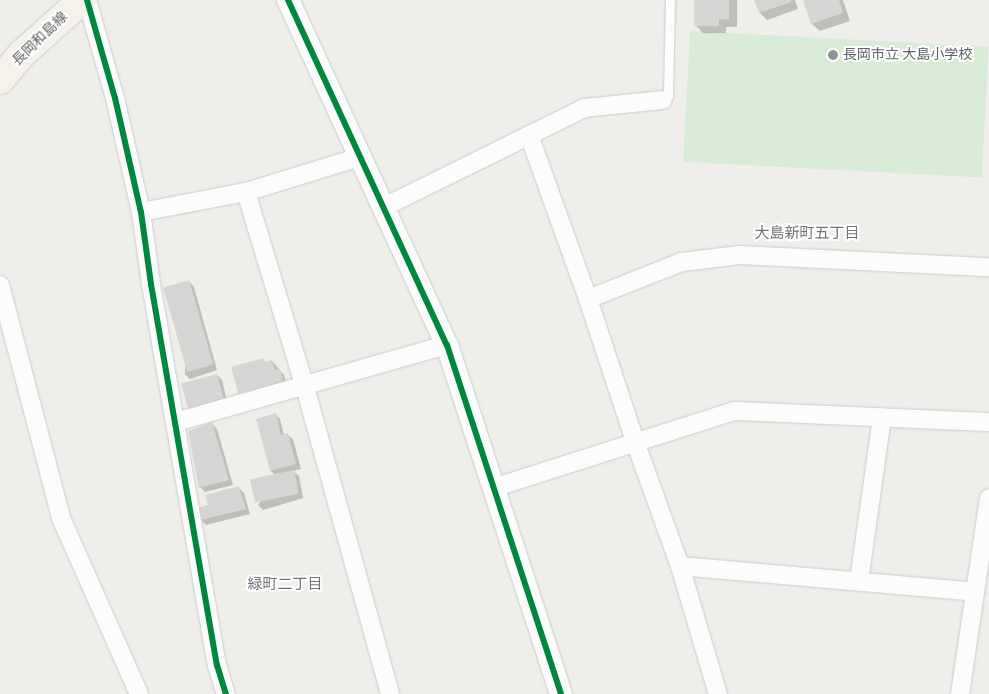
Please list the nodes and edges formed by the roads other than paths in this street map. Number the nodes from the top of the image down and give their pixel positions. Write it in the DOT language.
graph roads {
  1 [pos="82,0"];
  2 [pos="87,0"];
  3 [pos="288,0"];
  4 [pos="670,0"];
  5 [pos="0,80"];
  6 [pos="663,100"];
  7 [pos="529,135"];
  8 [pos="360,157"];
  9 [pos="246,192"];
  10 [pos="384,207"];
  11 [pos="141,212"];
  12 [pos="989,267"];
  13 [pos="0,285"];
  14 [pos="588,299"];
  15 [pos="447,345"];
  16 [pos="306,387"];
  17 [pos="882,418"];
  18 [pos="176,422"];
  19 [pos="989,422"];
  20 [pos="636,444"];
  21 [pos="493,488"];
  22 [pos="989,498"];
  23 [pos="680,566"];
  24 [pos="860,581"];
  25 [pos="975,592"];
  26 [pos="139,694"];
  27 [pos="226,694"];
  28 [pos="390,694"];
  29 [pos="561,694"];
  30 [pos="718,694"];
  31 [pos="960,694"];
  1 -- 5 [label="main road, 長岡和島線"];
  2 -- 11 [label="street"];
  3 -- 8 [label="street"];
  4 -- 6 [label="lane"];
  6 -- 7 [label="street"];
  7 -- 10 [label="street"];
  7 -- 14 [label="street"];
  8 -- 9 [label="street"];
  8 -- 10 [label="street"];
  9 -- 11 [label="street"];
  9 -- 16 [label="street"];
  10 -- 15 [label="street"];
  11 -- 18 [label="street"];
  12 -- 14 [label="street"];
  13 -- 26 [label="street"];
  14 -- 20 [label="street"];
  15 -- 16 [label="street"];
  15 -- 21 [label="street"];
  16 -- 18 [label="street"];
  16 -- 28 [label="street"];
  17 -- 19 [label="street"];
  17 -- 20 [label="street"];
  17 -- 24 [label="street"];
  18 -- 27 [label="street"];
  20 -- 21 [label="street"];
  20 -- 23 [label="street"];
  21 -- 29 [label="street"];
  22 -- 25 [label="street"];
  23 -- 24 [label="street"];
  23 -- 30 [label="street"];
  24 -- 25 [label="street"];
  25 -- 31 [label="street"];
}
